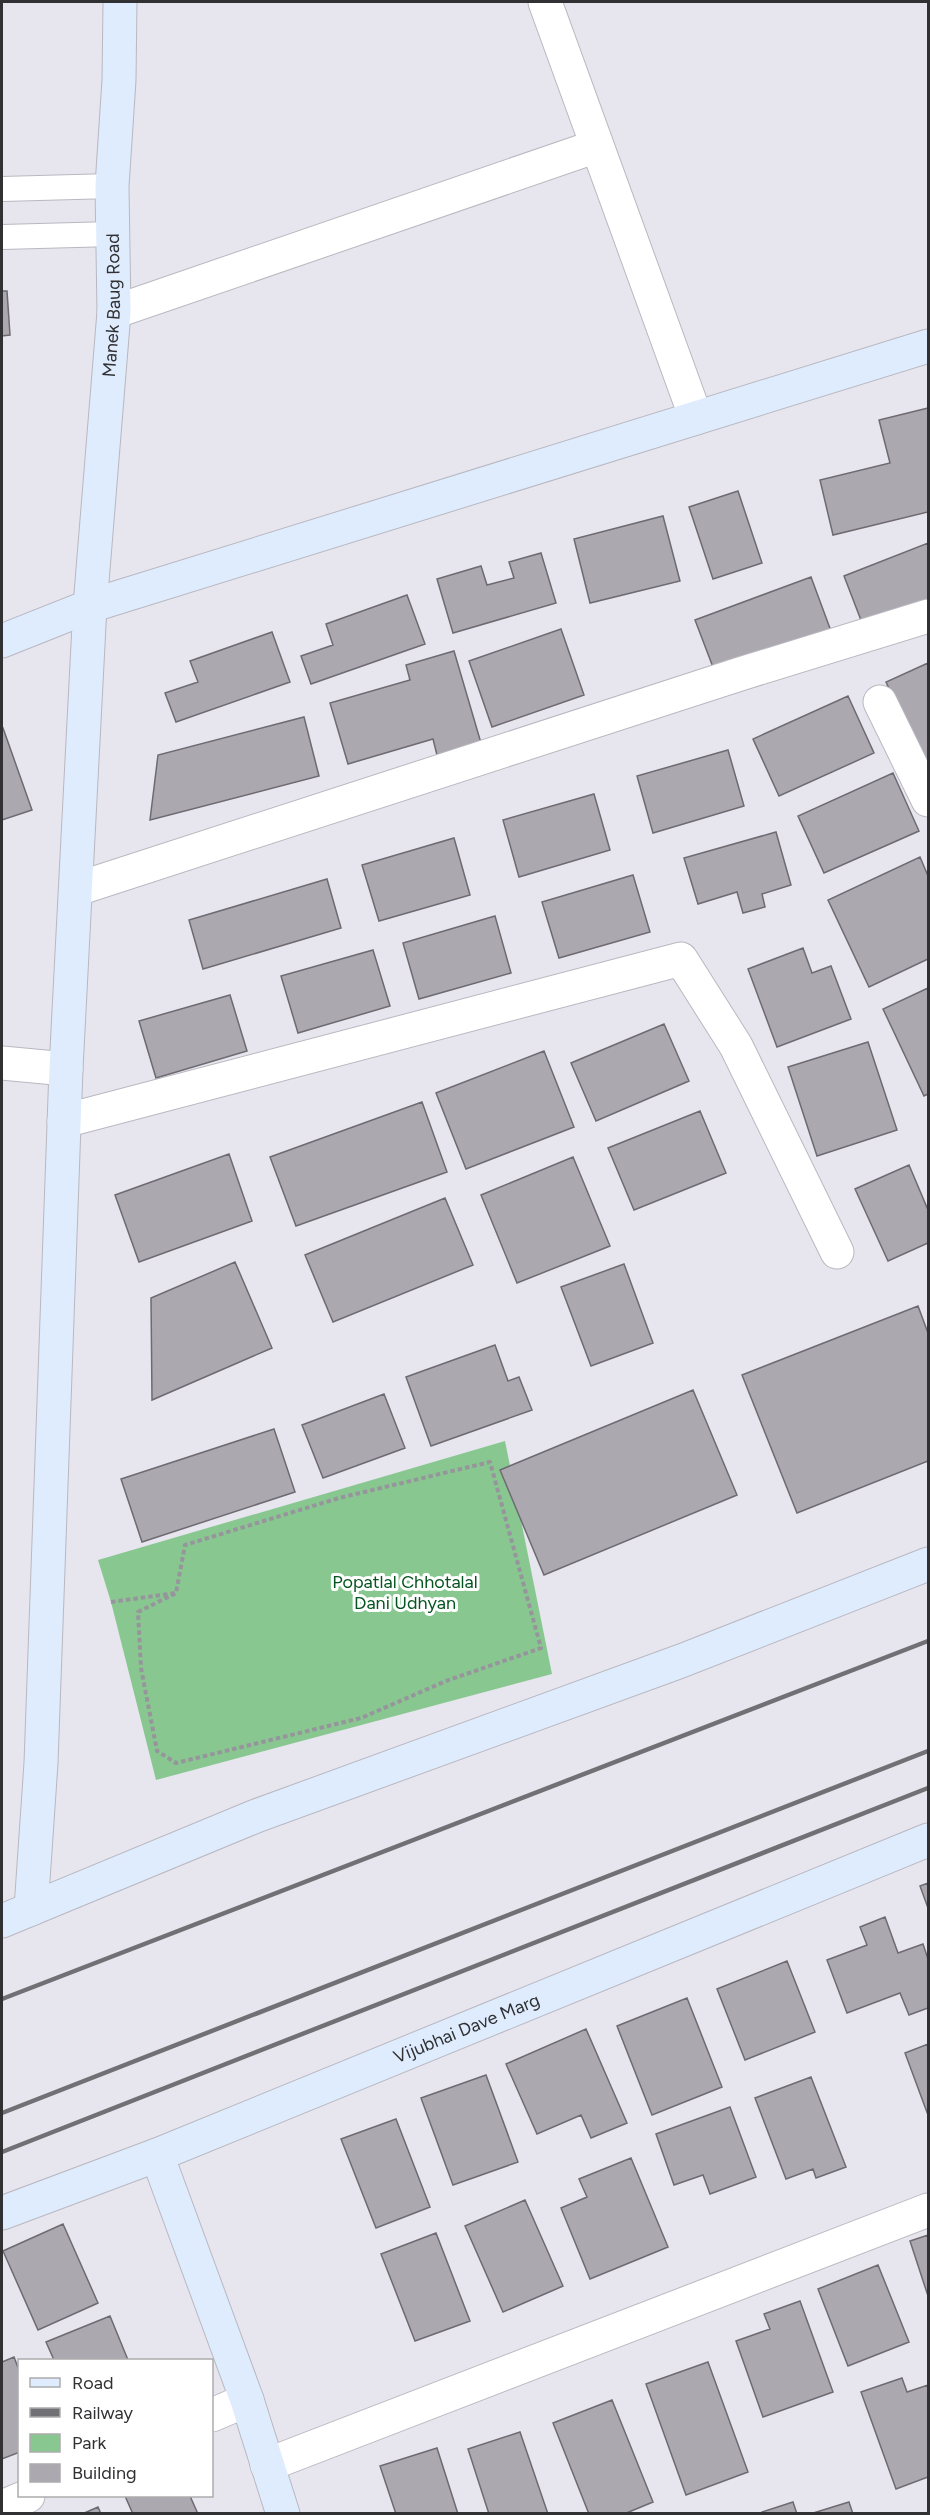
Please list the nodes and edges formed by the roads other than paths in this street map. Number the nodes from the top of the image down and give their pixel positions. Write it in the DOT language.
graph roads {
  1 [pos="120,2"];
  2 [pos="545,2"];
  3 [pos="597,146"];
  4 [pos="112,186"];
  5 [pos="2,189"];
  6 [pos="113,234"];
  7 [pos="2,237"];
  8 [pos="114,312"];
  9 [pos="928,346"];
  10 [pos="696,418"];
  11 [pos="90,606"];
  12 [pos="928,616"];
  13 [pos="2,641"];
  14 [pos="880,702"];
  15 [pos="928,800"];
  16 [pos="77,889"];
  17 [pos="2,1063"];
  18 [pos="66,1070"];
  19 [pos="64,1121"];
  20 [pos="837,1252"];
  21 [pos="928,1564"];
  22 [pos="928,1840"];
  23 [pos="31,1909"];
  24 [pos="2,1921"];
  25 [pos="157,2155"];
  26 [pos="928,2210"];
  27 [pos="2,2213"];
  28 [pos="247,2400"];
  29 [pos="213,2415"];
  30 [pos="267,2465"];
  31 [pos="26,2497"];
  32 [pos="2,2507"];
  33 [pos="284,2514"];
  1 -- 4 [label="street, Manek Baug Road"];
  2 -- 3 [label="street"];
  3 -- 8 [label="street"];
  3 -- 10 [label="street"];
  4 -- 5 [label="lane"];
  4 -- 6 [label="street, Manek Baug Road"];
  6 -- 7 [label="lane"];
  6 -- 8 [label="street, Manek Baug Road"];
  8 -- 11 [label="street, Manek Baug Road"];
  9 -- 10 [label="street"];
  10 -- 11 [label="street"];
  11 -- 13 [label="street"];
  11 -- 16 [label="street, Manek Baug Road"];
  12 -- 16 [label="street"];
  14 -- 15 [label="street"];
  16 -- 18 [label="street, Manek Baug Road"];
  17 -- 18 [label="street"];
  18 -- 19 [label="street, Manek Baug Road"];
  19 -- 20 [label="street"];
  19 -- 23 [label="street, Manek Baug Road"];
  21 -- 23 [label="street"];
  22 -- 25 [label="street, Vijubhai Dave Marg"];
  23 -- 24 [label="street"];
  25 -- 27 [label="street, Vijubhai Dave Marg"];
  25 -- 28 [label="street"];
  26 -- 30 [label="street"];
  28 -- 29 [label="street"];
  28 -- 30 [label="street"];
  30 -- 33 [label="street"];
  31 -- 32 [label="street"];
}
